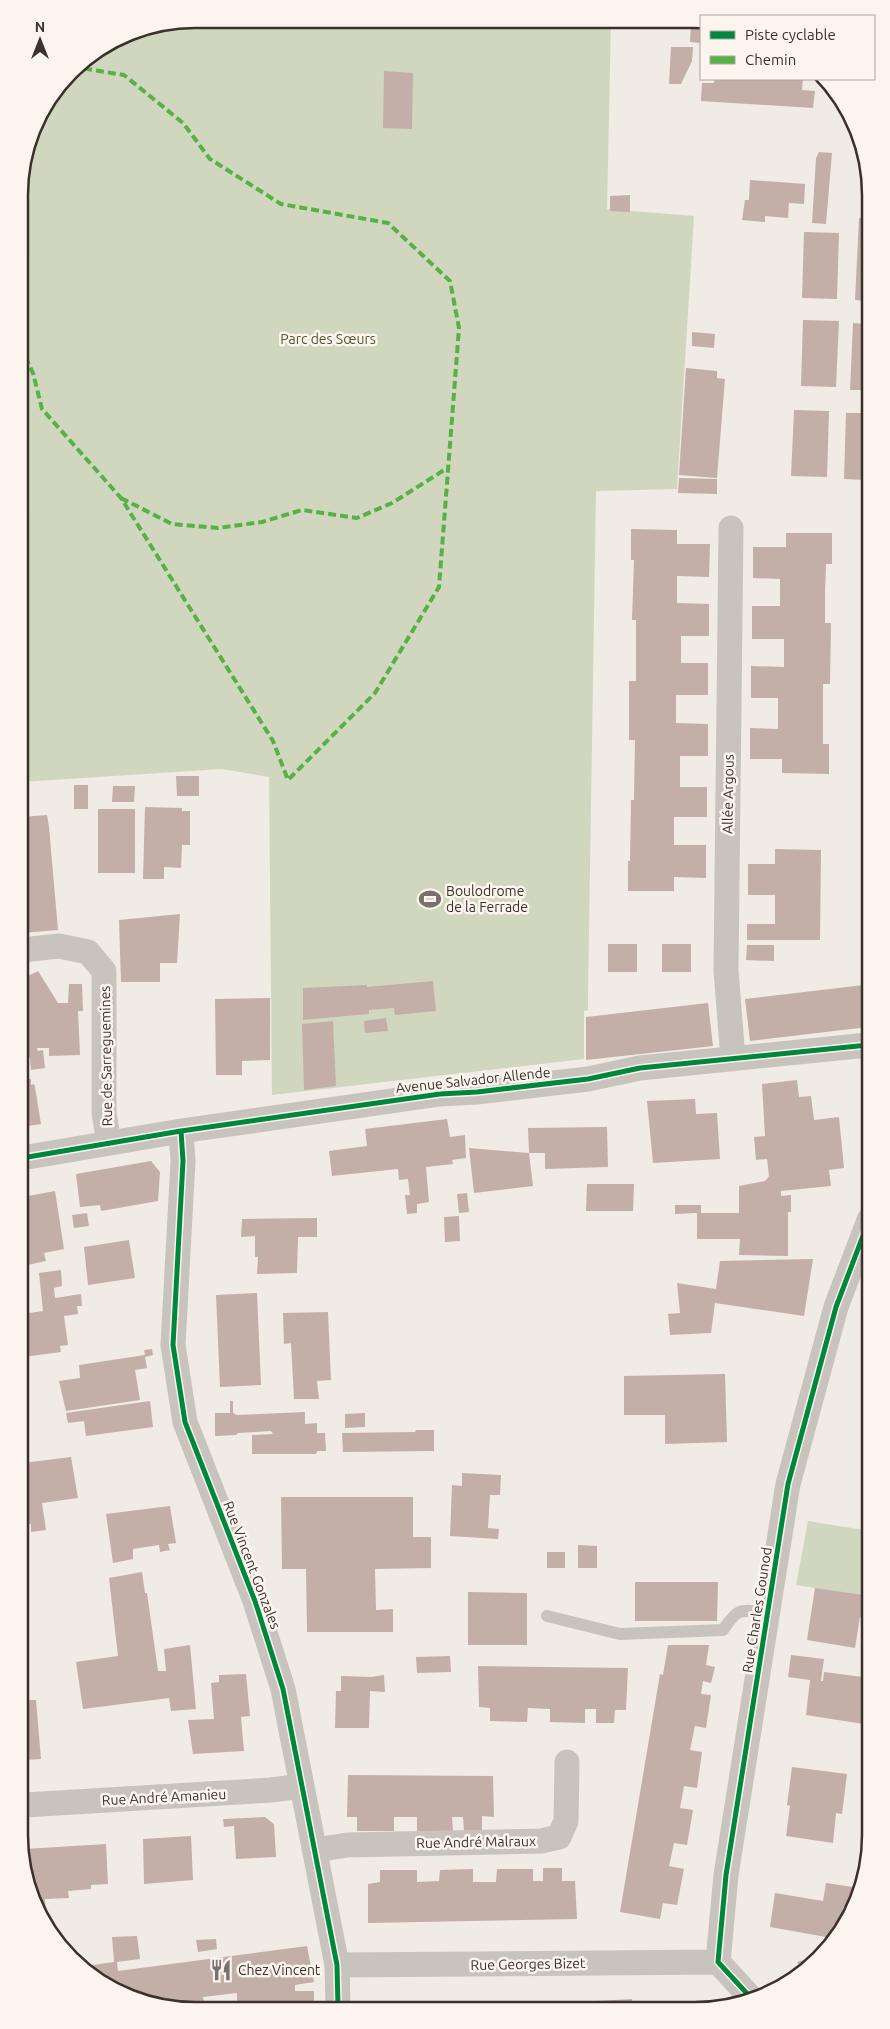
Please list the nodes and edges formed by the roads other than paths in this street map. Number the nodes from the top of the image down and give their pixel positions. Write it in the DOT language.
graph roads {
  1 [pos="731,528"];
  2 [pos="28,949"];
  3 [pos="862,1046"];
  4 [pos="733,1059"];
  5 [pos="181,1131"];
  6 [pos="109,1142"];
  7 [pos="28,1157"];
  8 [pos="862,1238"];
  9 [pos="768,1613"];
  10 [pos="547,1616"];
  11 [pos="567,1762"];
  12 [pos="302,1786"];
  13 [pos="28,1805"];
  14 [pos="316,1850"];
  15 [pos="718,1962"];
  16 [pos="337,1965"];
  17 [pos="747,1993"];
  18 [pos="338,2002"];
  1 -- 4 [label="street, Allée Argous"];
  2 -- 6 [label="street, Rue de Sarreguemines"];
  3 -- 4 [label="street, Avenue Salvador Allende"];
  4 -- 5 [label="street, Avenue Salvador Allende"];
  5 -- 6 [label="street, Avenue Salvador Allende"];
  5 -- 12 [label="street, Rue Vincent Gonzales"];
  6 -- 7 [label="street, Avenue Salvador Allende"];
  8 -- 9 [label="street, Rue Charles Gounod"];
  9 -- 10 [label="lane"];
  9 -- 15 [label="street, Rue Charles Gounod"];
  11 -- 14 [label="street, Rue André Malraux"];
  12 -- 13 [label="street, Rue André Amanieu"];
  12 -- 14 [label="street, Rue Vincent Gonzales"];
  14 -- 16 [label="street, Rue Vincent Gonzales"];
  15 -- 16 [label="street, Rue Georges Bizet"];
  15 -- 17 [label="street"];
  16 -- 18 [label="street, Rue Vincent Gonzales"];
}
